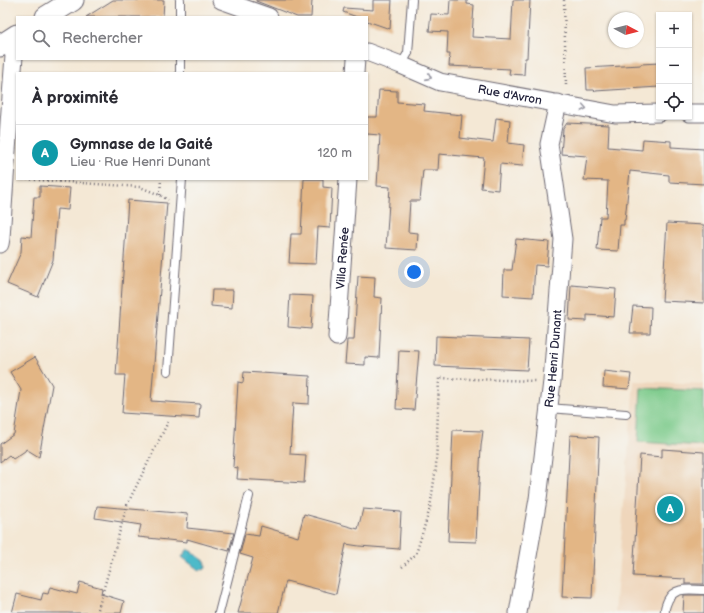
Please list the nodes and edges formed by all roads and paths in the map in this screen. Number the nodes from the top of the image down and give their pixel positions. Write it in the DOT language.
graph roads {
  1 [pos="73,0"];
  2 [pos="180,0"];
  3 [pos="221,0"];
  4 [pos="412,0"];
  5 [pos="564,0"];
  6 [pos="48,16"];
  7 [pos="180,16"];
  8 [pos="266,16"];
  9 [pos="9,40"];
  10 [pos="368,52"];
  11 [pos="180,60"];
  12 [pos="356,60"];
  13 [pos="401,65"];
  14 [pos="180,72"];
  15 [pos="355,72"];
  16 [pos="558,103"];
  17 [pos="656,113"];
  18 [pos="692,113"];
  19 [pos="704,113"];
  20 [pos="40,180"];
  21 [pos="161,180"];
  22 [pos="182,180"];
  23 [pos="348,180"];
  24 [pos="160,195"];
  25 [pos="180,208"];
  26 [pos="0,244"];
  27 [pos="337,337"];
  28 [pos="168,371"];
  29 [pos="552,381"];
  30 [pos="548,408"];
  31 [pos="626,414"];
  32 [pos="168,422"];
  33 [pos="249,496"];
  34 [pos="402,567"];
  35 [pos="704,590"];
  36 [pos="97,613"];
  37 [pos="219,613"];
  38 [pos="518,613"];
  39 [pos="665,613"];
  1 -- 6 [label="street"];
  2 -- 7 [label="lane"];
  3 -- 8 [label="street"];
  4 -- 13 [label="lane"];
  5 -- 16 [label="path"];
  9 -- 26 [label="street"];
  10 -- 13 [label="street, Rue d'Avron"];
  11 -- 14 [label="lane"];
  12 -- 15 [label="street"];
  13 -- 16 [label="street, Rue d'Avron, one-way"];
  16 -- 17 [label="street, Rue d'Avron, one-way"];
  16 -- 29 [label="street, Rue Henri Dunant"];
  18 -- 19 [label="street"];
  20 -- 24 [label="path"];
  21 -- 24 [label="path"];
  22 -- 25 [label="lane"];
  23 -- 27 [label="street, Villa Renée"];
  24 -- 25 [label="path"];
  25 -- 28 [label="lane"];
  29 -- 30 [label="street, Rue Henri Dunant"];
  29 -- 34 [label="path"];
  30 -- 31 [label="lane"];
  30 -- 38 [label="street, Rue Henri Dunant"];
  32 -- 36 [label="path"];
  33 -- 37 [label="lane"];
  35 -- 39 [label="lane"];
}
